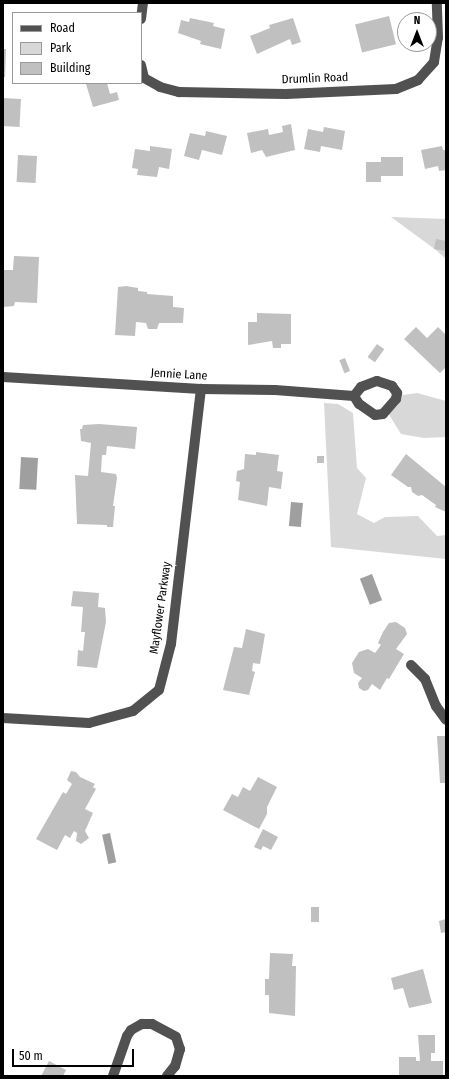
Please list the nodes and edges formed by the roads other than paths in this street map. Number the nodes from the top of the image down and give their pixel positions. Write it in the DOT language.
graph roads {
  1 [pos="436,3"];
  2 [pos="142,69"];
  3 [pos="3,377"];
  4 [pos="202,389"];
  5 [pos="354,396"];
  6 [pos="411,665"];
  7 [pos="3,718"];
  8 [pos="446,720"];
  9 [pos="113,1076"];
  10 [pos="167,1076"];
  1 -- 2 [label="street, Drumlin Road"];
  3 -- 4 [label="street, Jennie Lane"];
  4 -- 5 [label="street, Jennie Lane"];
  4 -- 7 [label="street, Mayflower Parkway"];
  6 -- 8 [label="street"];
  9 -- 10 [label="street"];
}
